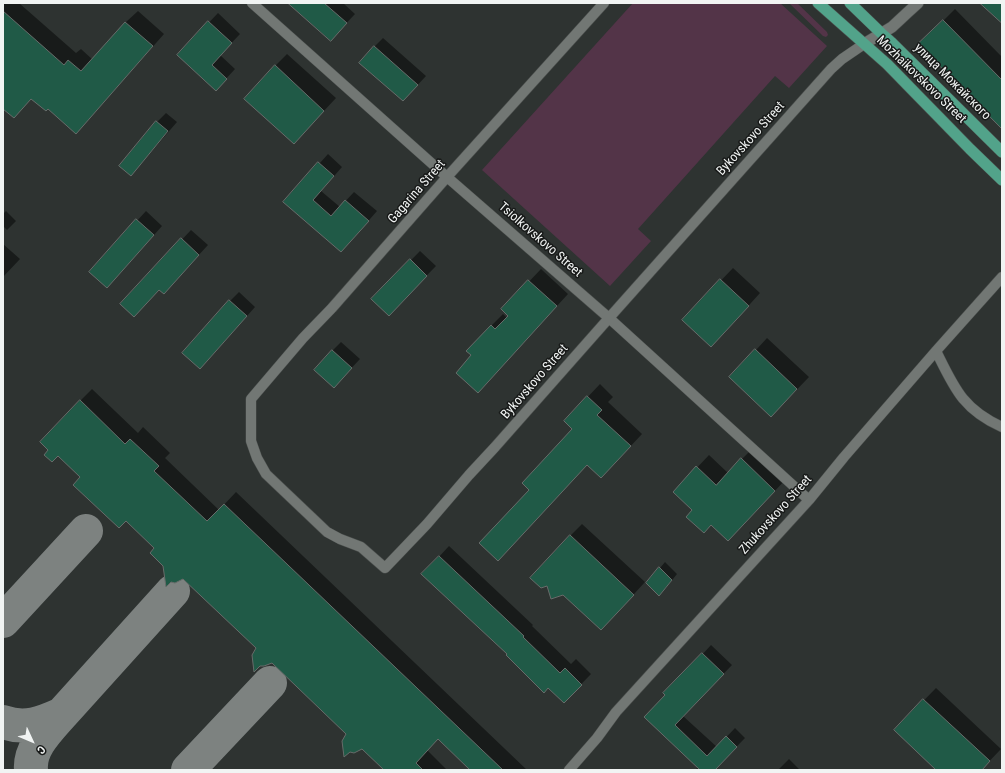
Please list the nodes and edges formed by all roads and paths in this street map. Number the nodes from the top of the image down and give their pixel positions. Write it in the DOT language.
graph roads {
  1 [pos="252,3"];
  2 [pos="604,3"];
  3 [pos="818,3"];
  4 [pos="850,3"];
  5 [pos="918,3"];
  6 [pos="881,33"];
  7 [pos="864,44"];
  8 [pos="1002,152"];
  9 [pos="447,177"];
  10 [pos="1002,180"];
  11 [pos="1002,277"];
  12 [pos="609,318"];
  13 [pos="936,351"];
  14 [pos="251,399"];
  15 [pos="1002,427"];
  16 [pos="809,500"];
  17 [pos="569,770"];
  1 -- 9 [label="street, Tsiolkovskovo Street"];
  2 -- 9 [label="street, Gagarina Street"];
  3 -- 7 [label="main road, Mozhaikovskovo Street"];
  4 -- 6 [label="main road, Mozhaikovskovo Street"];
  5 -- 6 [label="street"];
  6 -- 7 [label="street"];
  6 -- 8 [label="main road, улица Можайского"];
  7 -- 10 [label="main road, Mozhaikovskovo Street"];
  7 -- 12 [label="street, Bykovskovo Street"];
  9 -- 12 [label="street, Tsiolkovskovo Street"];
  9 -- 14 [label="street, Gagarina Street"];
  11 -- 13 [label="street, Zhukovskovo Street"];
  12 -- 14 [label="street, Bykovskovo Street"];
  12 -- 16 [label="street, Tsiolkovskovo Street"];
  13 -- 15 [label="street"];
  13 -- 16 [label="street, Zhukovskovo Street"];
  16 -- 17 [label="street, Zhukovskovo Street"];
}
